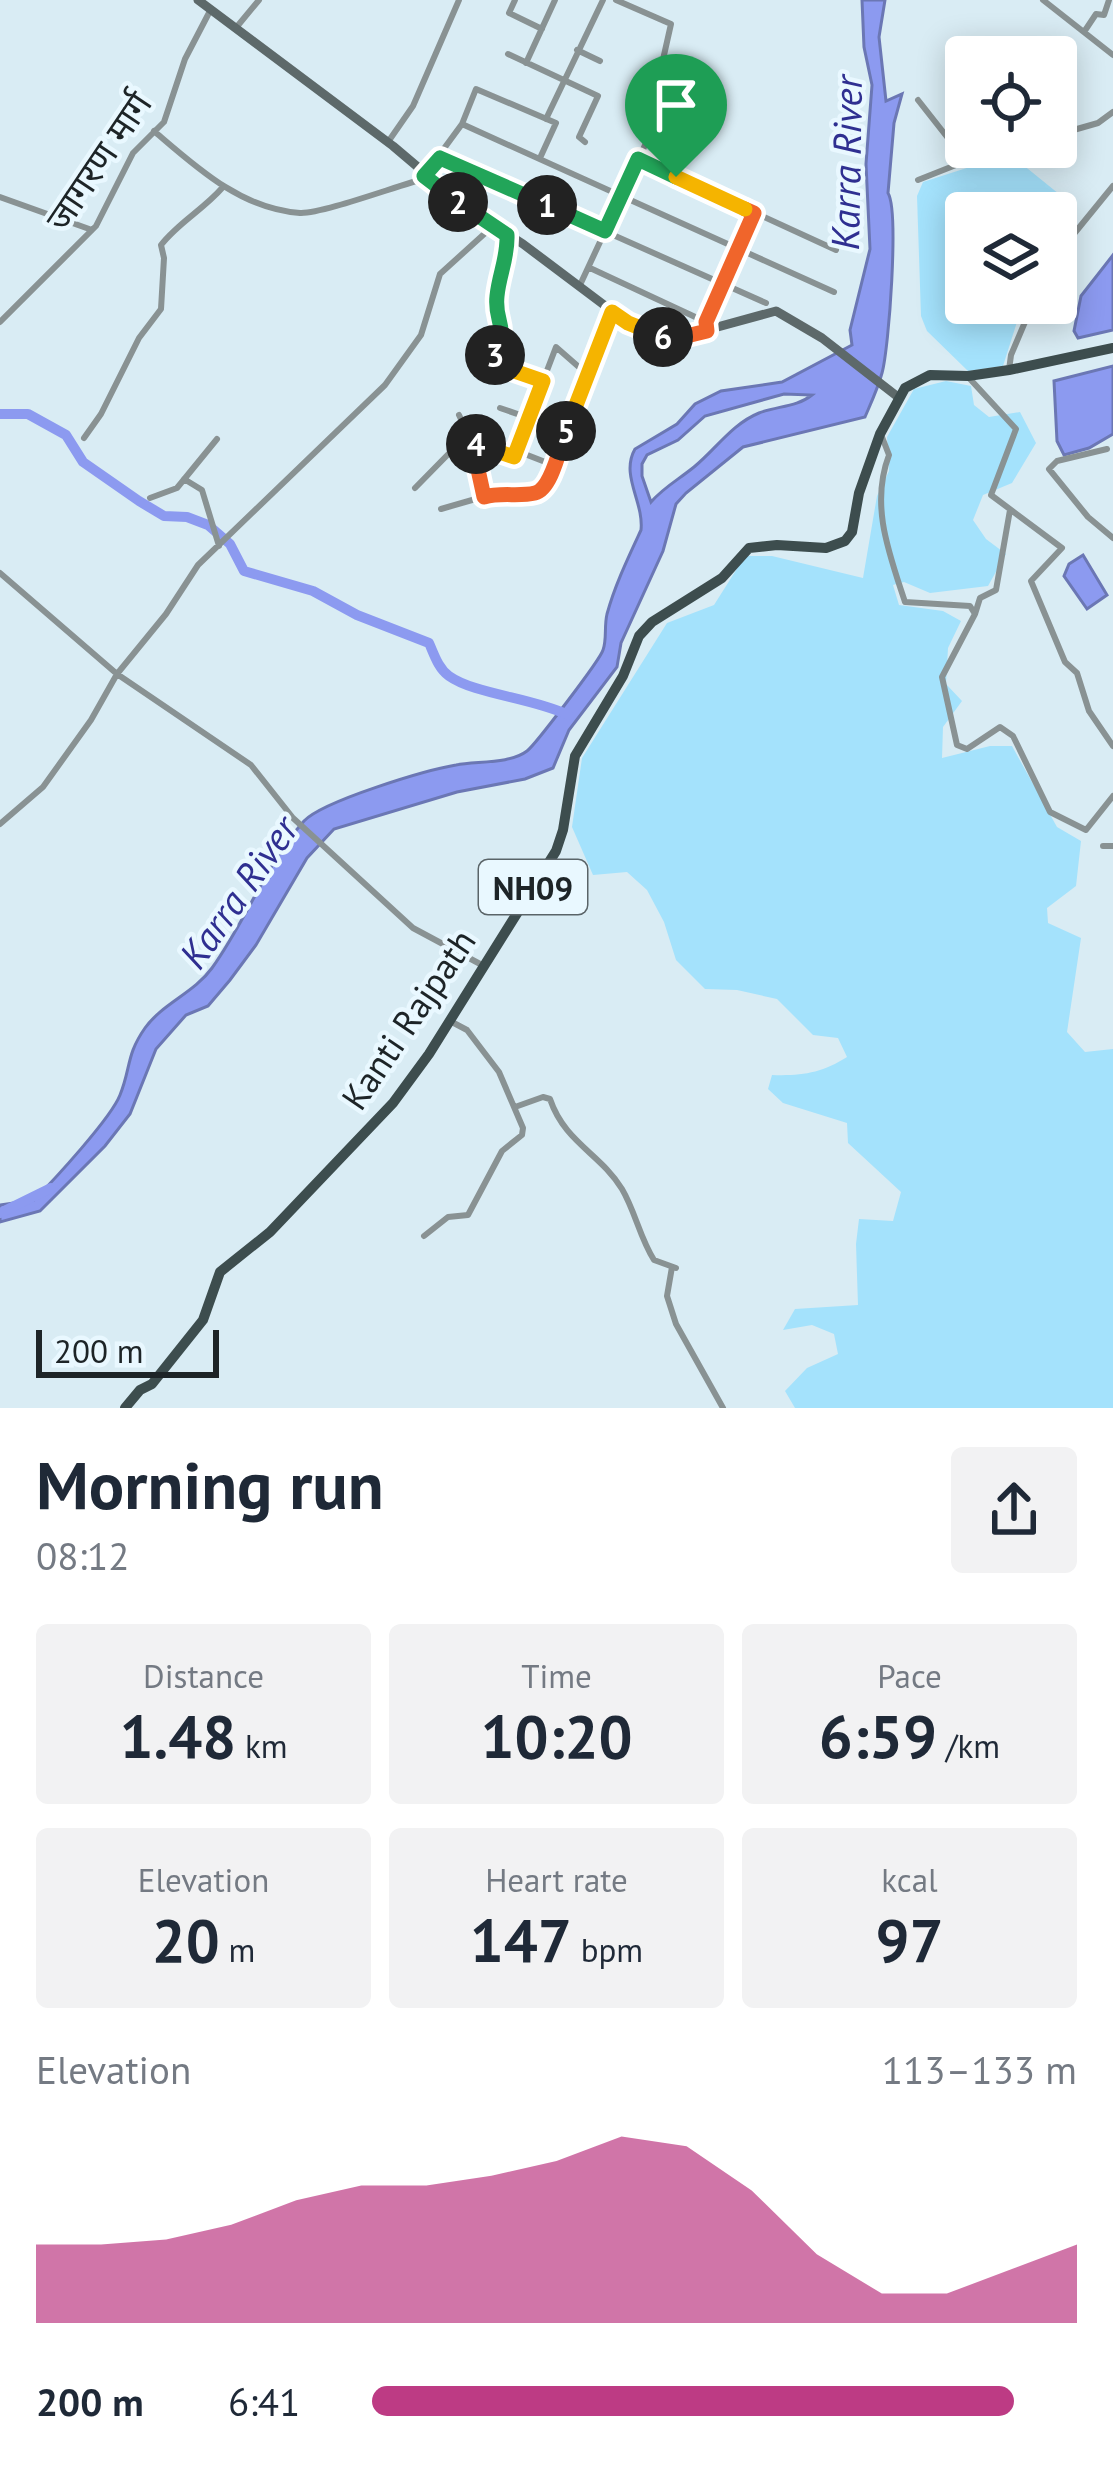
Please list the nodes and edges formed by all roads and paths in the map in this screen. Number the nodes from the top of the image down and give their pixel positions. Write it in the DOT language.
graph roads {
  1 [pos="198,0"];
  2 [pos="259,0"];
  3 [pos="459,0"];
  4 [pos="515,0"];
  5 [pos="555,0"];
  6 [pos="603,0"];
  7 [pos="616,0"];
  8 [pos="1043,0"];
  9 [pos="1109,0"];
  10 [pos="211,10"];
  11 [pos="235,29"];
  12 [pos="542,29"];
  13 [pos="1084,32"];
  14 [pos="577,50"];
  15 [pos="508,54"];
  16 [pos="1113,55"];
  17 [pos="600,61"];
  18 [pos="526,63"];
  19 [pos="563,80"];
  20 [pos="672,86"];
  21 [pos="919,100"];
  22 [pos="1113,112"];
  23 [pos="546,118"];
  24 [pos="462,124"];
  25 [pos="1077,129"];
  26 [pos="154,131"];
  27 [pos="945,134"];
  28 [pos="388,142"];
  29 [pos="585,142"];
  30 [pos="440,158"];
  31 [pos="540,158"];
  32 [pos="638,159"];
  33 [pos="948,168"];
  34 [pos="425,177"];
  35 [pos="676,177"];
  36 [pos="918,180"];
  37 [pos="1113,186"];
  38 [pos="223,187"];
  39 [pos="622,195"];
  40 [pos="0,197"];
  41 [pos="754,213"];
  42 [pos="493,226"];
  43 [pos="92,230"];
  44 [pos="1077,230"];
  45 [pos="605,231"];
  46 [pos="507,235"];
  47 [pos="739,248"];
  48 [pos="836,250"];
  49 [pos="588,267"];
  50 [pos="723,284"];
  51 [pos="579,288"];
  52 [pos="834,292"];
  53 [pos="766,303"];
  54 [pos="612,312"];
  55 [pos="0,322"];
  56 [pos="1024,324"];
  57 [pos="706,326"];
  58 [pos="1113,348"];
  59 [pos="1009,370"];
  60 [pos="588,375"];
  61 [pos="968,376"];
  62 [pos="543,381"];
  63 [pos="898,398"];
  64 [pos="500,408"];
  65 [pos="459,415"];
  66 [pos="529,418"];
  67 [pos="880,434"];
  68 [pos="84,438"];
  69 [pos="470,438"];
  70 [pos="217,439"];
  71 [pos="1107,449"];
  72 [pos="516,451"];
  73 [pos="553,465"];
  74 [pos="184,479"];
  75 [pos="415,488"];
  76 [pos="484,497"];
  77 [pos="150,498"];
  78 [pos="441,509"];
  79 [pos="1010,509"];
  80 [pos="1113,538"];
  81 [pos="220,544"];
  82 [pos="0,573"];
  83 [pos="975,614"];
  84 [pos="117,674"];
  85 [pos="1113,746"];
  86 [pos="1113,796"];
  87 [pos="0,824"];
  88 [pos="1103,846"];
  89 [pos="1113,846"];
  90 [pos="482,965"];
  91 [pos="450,1021"];
  92 [pos="515,1107"];
  93 [pos="424,1237"];
  94 [pos="125,1408"];
  95 [pos="723,1408"];
  1 -- 10 [label="main road"];
  2 -- 11 [label="street"];
  3 -- 28 [label="street"];
  4 -- 12 [label="street"];
  5 -- 12 [label="street"];
  6 -- 14 [label="street"];
  7 -- 20 [label="street"];
  8 -- 13 [label="street"];
  9 -- 13 [label="street"];
  10 -- 11 [label="main road"];
  10 -- 26 [label="street, जागरण मार्ग"];
  11 -- 28 [label="main road"];
  12 -- 18 [label="street"];
  13 -- 16 [label="street"];
  14 -- 17 [label="street"];
  14 -- 19 [label="street"];
  15 -- 18 [label="street"];
  18 -- 19 [label="street"];
  19 -- 23 [label="street"];
  19 -- 29 [label="street"];
  20 -- 32 [label="street"];
  20 -- 35 [label="street"];
  21 -- 27 [label="street"];
  22 -- 25 [label="street"];
  23 -- 24 [label="street"];
  23 -- 31 [label="street"];
  24 -- 30 [label="street"];
  24 -- 31 [label="street"];
  26 -- 38 [label="street"];
  26 -- 43 [label="street, जागरण मार्ग"];
  28 -- 34 [label="main road"];
  30 -- 34 [label="street"];
  30 -- 45 [label="street"];
  31 -- 39 [label="street"];
  32 -- 35 [label="street"];
  32 -- 39 [label="street"];
  33 -- 36 [label="street"];
  34 -- 38 [label="street"];
  34 -- 42 [label="main road"];
  35 -- 41 [label="street"];
  37 -- 44 [label="street"];
  38 -- 68 [label="street"];
  39 -- 45 [label="street"];
  39 -- 47 [label="street"];
  40 -- 43 [label="street"];
  41 -- 47 [label="street"];
  41 -- 48 [label="street"];
  42 -- 46 [label="main road"];
  42 -- 81 [label="street"];
  43 -- 55 [label="street, जागरण मार्ग"];
  45 -- 49 [label="street"];
  45 -- 50 [label="street"];
  46 -- 51 [label="main road"];
  46 -- 62 [label="street"];
  47 -- 50 [label="street"];
  47 -- 52 [label="street"];
  49 -- 51 [label="street"];
  49 -- 57 [label="street"];
  50 -- 53 [label="street"];
  50 -- 57 [label="street"];
  51 -- 54 [label="main road"];
  54 -- 57 [label="main road"];
  54 -- 60 [label="street"];
  56 -- 59 [label="street"];
  57 -- 63 [label="main road"];
  58 -- 59 [label="main road"];
  59 -- 61 [label="main road"];
  60 -- 62 [label="street"];
  60 -- 73 [label="street"];
  61 -- 63 [label="main road"];
  61 -- 79 [label="street"];
  62 -- 66 [label="street"];
  63 -- 67 [label="main road, Kanti Rajpath / NH09"];
  64 -- 66 [label="street"];
  65 -- 69 [label="street"];
  66 -- 72 [label="street"];
  67 -- 83 [label="street"];
  67 -- 90 [label="main road, Kanti Rajpath / NH09"];
  69 -- 72 [label="street"];
  69 -- 75 [label="street"];
  69 -- 76 [label="street"];
  70 -- 74 [label="street"];
  71 -- 80 [label="street"];
  72 -- 73 [label="street"];
  73 -- 76 [label="street"];
  74 -- 77 [label="street"];
  74 -- 81 [label="street"];
  76 -- 78 [label="street"];
  79 -- 83 [label="street"];
  79 -- 85 [label="street"];
  81 -- 84 [label="street"];
  82 -- 84 [label="street"];
  83 -- 86 [label="street"];
  84 -- 87 [label="street"];
  84 -- 90 [label="street"];
  88 -- 89 [label="street"];
  90 -- 91 [label="main road, Kanti Rajpath / NH09"];
  91 -- 92 [label="street"];
  91 -- 94 [label="main road, Kanti Rajpath / NH09"];
  92 -- 93 [label="street"];
  92 -- 95 [label="street"];
}
